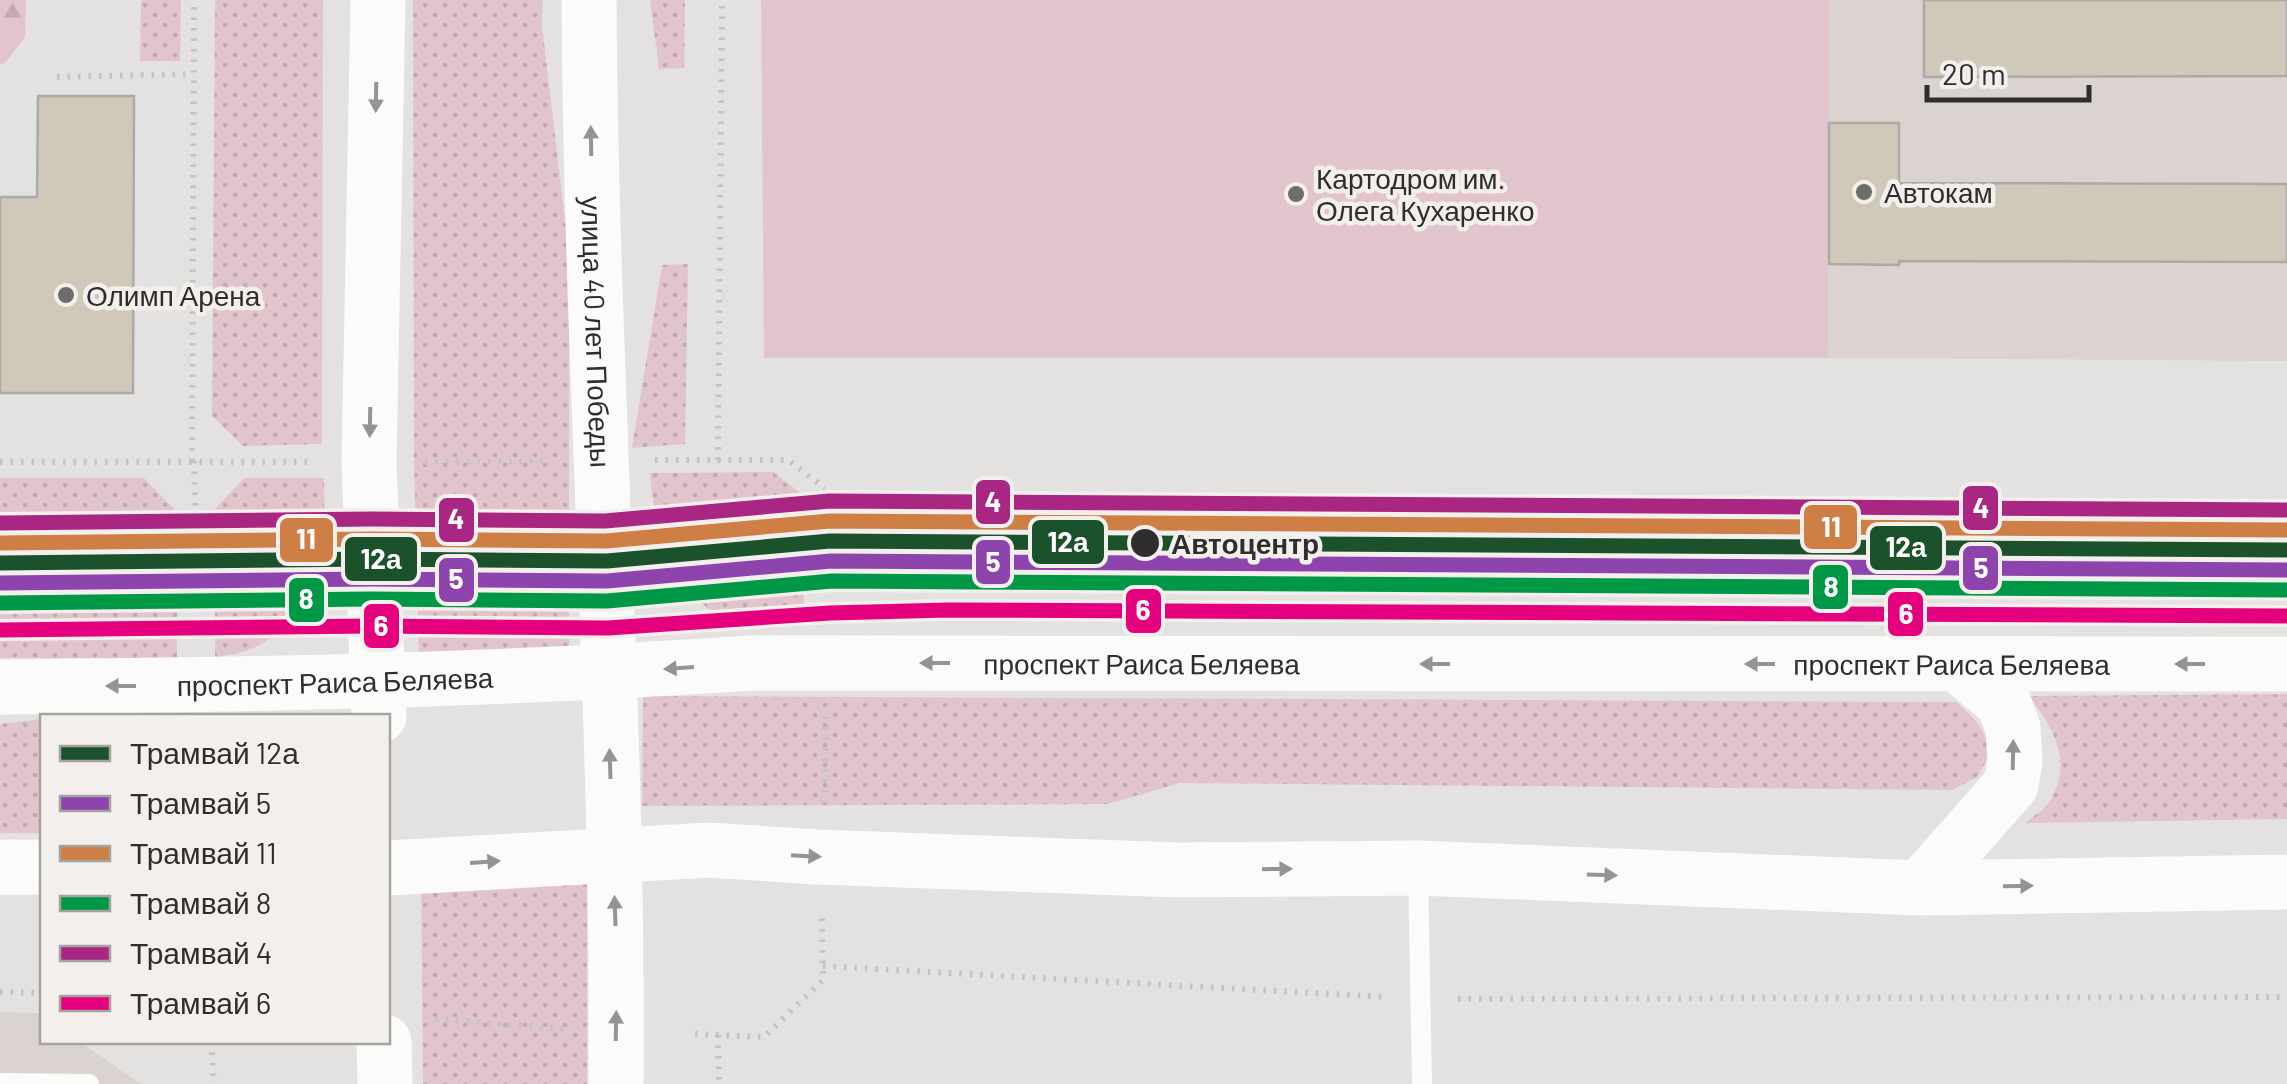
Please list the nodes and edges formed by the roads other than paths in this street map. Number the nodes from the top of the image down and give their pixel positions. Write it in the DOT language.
graph roads {
  1 [pos="378,0"];
  2 [pos="589,0"];
  3 [pos="1957,664"];
  4 [pos="2287,664"];
  5 [pos="608,673"];
  6 [pos="0,686"];
  7 [pos="378,699"];
  8 [pos="613,854"];
  9 [pos="0,867"];
  10 [pos="40,867"];
  11 [pos="390,868"];
  12 [pos="1418,868"];
  13 [pos="2287,882"];
  14 [pos="1920,888"];
  15 [pos="384,1044"];
  16 [pos="0,1084"];
  17 [pos="90,1084"];
  18 [pos="385,1084"];
  19 [pos="616,1084"];
  20 [pos="1422,1084"];
  1 -- 7 [label="street, one-way"];
  5 -- 2 [label="street, улица 40 лет Победы, one-way"];
  4 -- 3 [label="street, проспект Раиса Беляева, one-way"];
  3 -- 5 [label="street, проспект Раиса Беляева, one-way"];
  14 -- 3 [label="street, one-way"];
  5 -- 7 [label="street, проспект Раиса Беляева"];
  8 -- 5 [label="street, улица 40 лет Победы, one-way"];
  7 -- 6 [label="street, проспект Раиса Беляева, one-way"];
  11 -- 8 [label="street, one-way"];
  8 -- 12 [label="street, one-way"];
  19 -- 8 [label="street, улица 40 лет Победы, one-way"];
  9 -- 10 [label="street"];
  12 -- 14 [label="street, one-way"];
  12 -- 20 [label="lane"];
  14 -- 13 [label="street, one-way"];
  15 -- 18 [label="street"];
  16 -- 17 [label="lane"];
}
